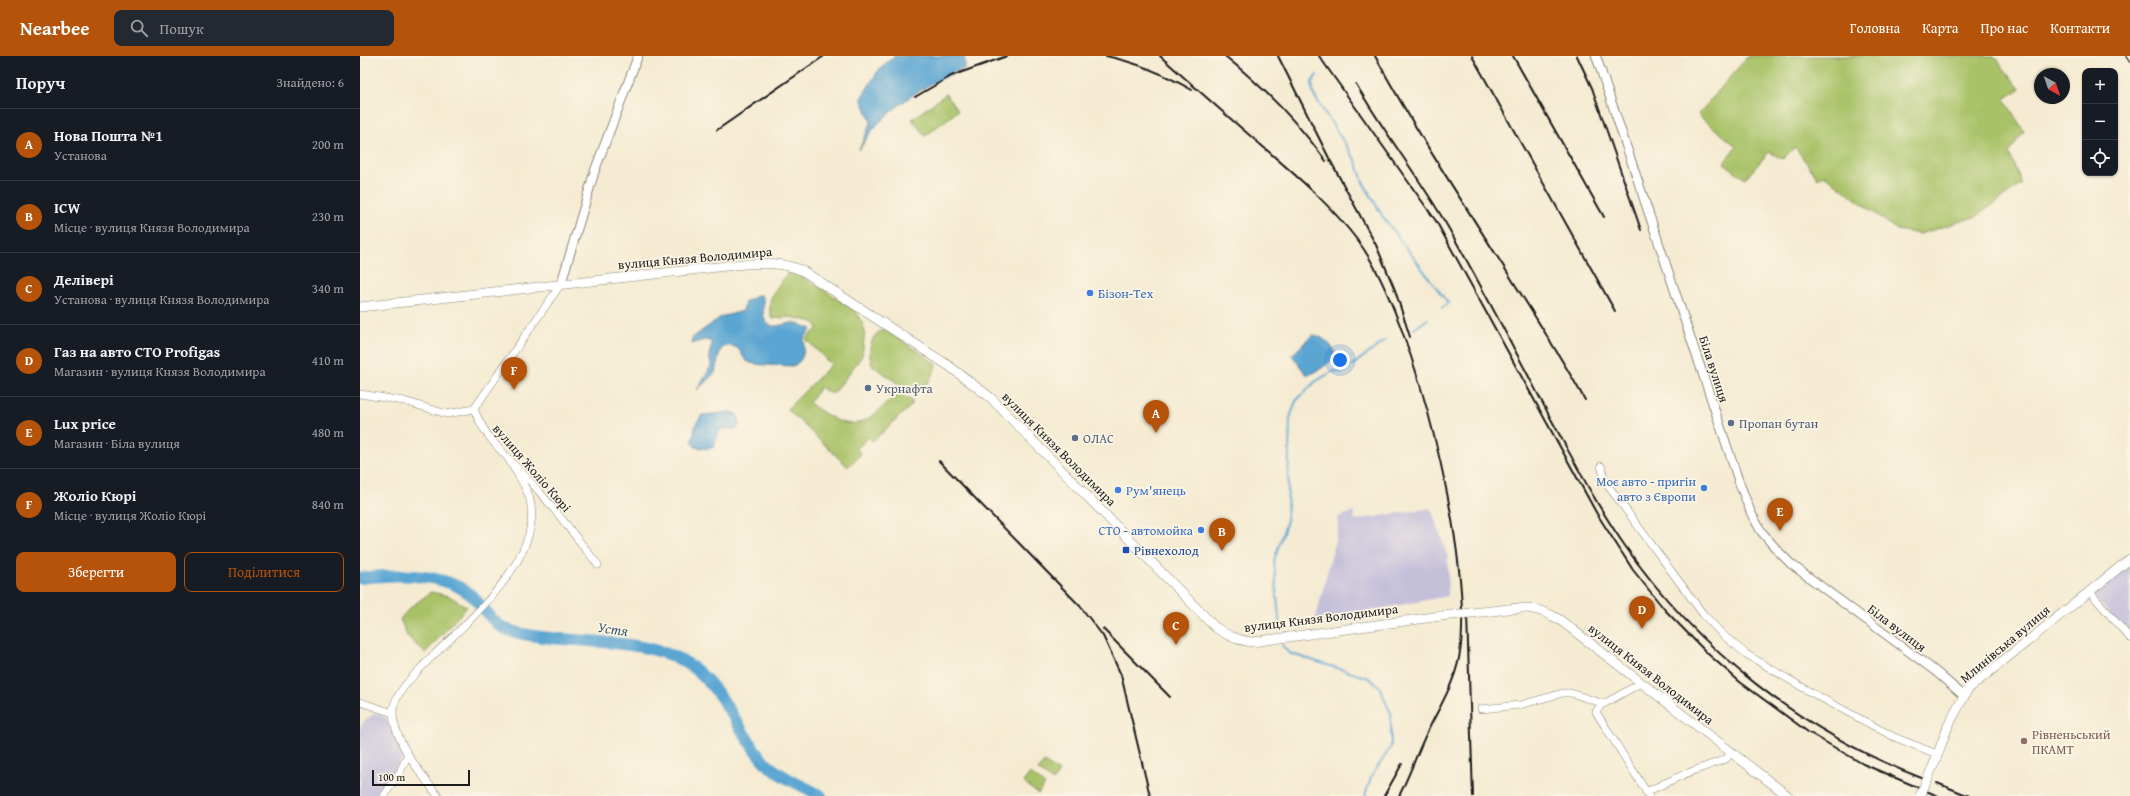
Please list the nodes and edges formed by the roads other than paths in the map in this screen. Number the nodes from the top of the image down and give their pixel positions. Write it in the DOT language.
graph roads {
  1 [pos="638,56"];
  2 [pos="1596,56"];
  3 [pos="561,284"];
  4 [pos="360,307"];
  5 [pos="360,394"];
  6 [pos="474,409"];
  7 [pos="509,460"];
  8 [pos="1601,466"];
  9 [pos="2130,559"];
  10 [pos="598,564"];
  11 [pos="2089,591"];
  12 [pos="2130,638"];
  13 [pos="1641,683"];
  14 [pos="1964,696"];
  15 [pos="360,702"];
  16 [pos="1604,704"];
  17 [pos="1481,709"];
  18 [pos="393,712"];
  19 [pos="1731,753"];
  20 [pos="408,754"];
  21 [pos="1937,754"];
  22 [pos="1648,794"];
  23 [pos="384,796"];
  24 [pos="438,796"];
  25 [pos="1788,796"];
  26 [pos="1920,796"];
  1 -- 3 [label="street"];
  2 -- 14 [label="street, Біла вулиця"];
  3 -- 4 [label="main road, вулиця Князя Володимира"];
  3 -- 6 [label="street"];
  3 -- 13 [label="main road, вулиця Князя Володимира, bridge"];
  5 -- 6 [label="street"];
  6 -- 7 [label="street, вулиця Жоліо Кюрі"];
  7 -- 10 [label="street, вулиця Жоліо Кюрі"];
  7 -- 18 [label="street"];
  8 -- 21 [label="street"];
  9 -- 11 [label="main road, Млинівська вулиця"];
  11 -- 12 [label="street"];
  11 -- 14 [label="main road, Млинівська вулиця"];
  13 -- 16 [label="street"];
  13 -- 19 [label="main road, вулиця Князя Володимира"];
  14 -- 21 [label="main road, Млинівська вулиця"];
  15 -- 18 [label="street"];
  16 -- 17 [label="street"];
  16 -- 22 [label="street"];
  18 -- 20 [label="street"];
  19 -- 22 [label="street"];
  19 -- 25 [label="main road, вулиця Князя Володимира"];
  20 -- 23 [label="street"];
  20 -- 24 [label="street"];
  21 -- 26 [label="main road, Млинівська вулиця, bridge"];
}
